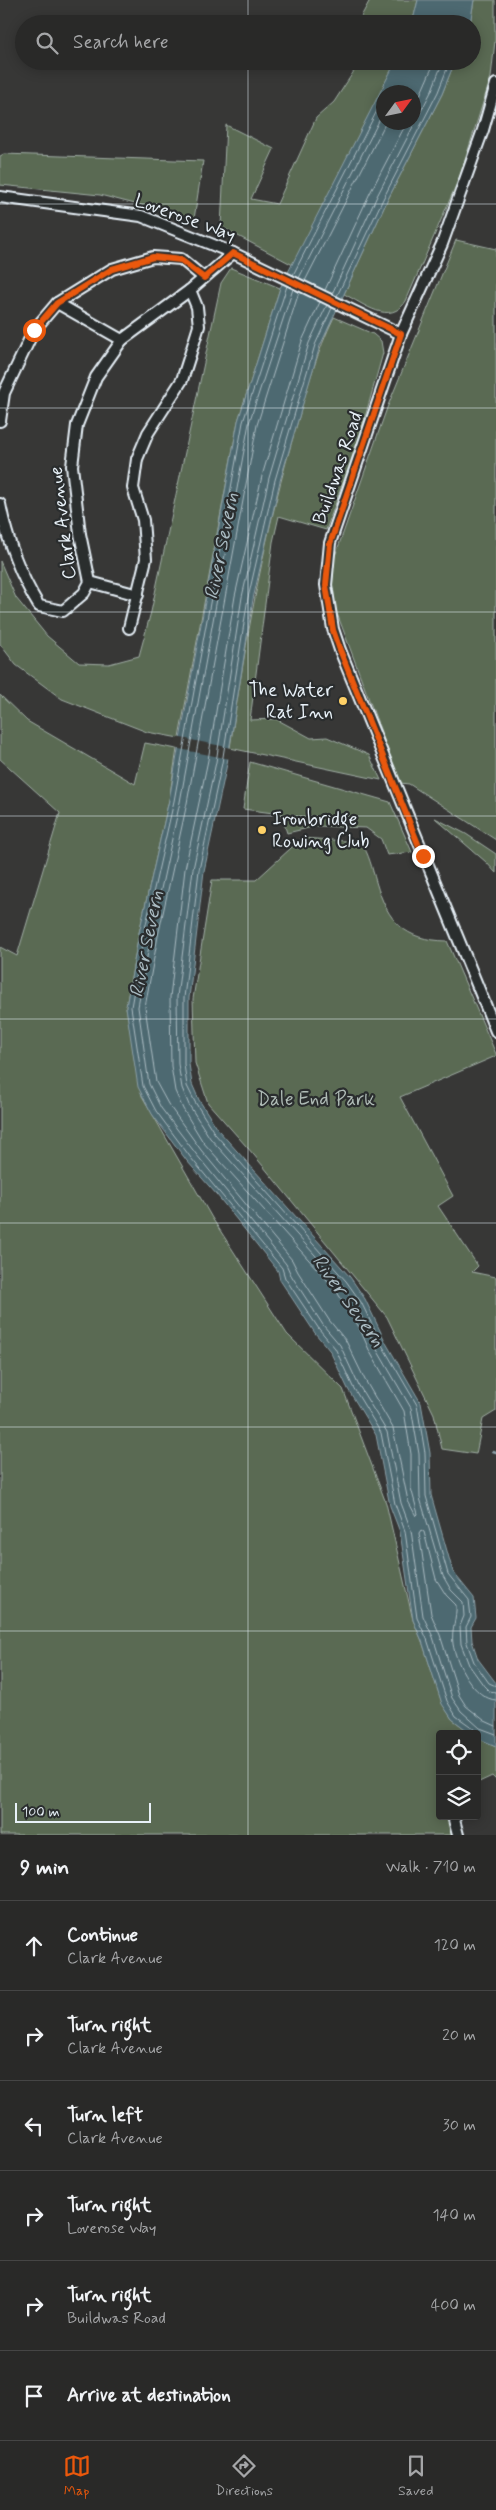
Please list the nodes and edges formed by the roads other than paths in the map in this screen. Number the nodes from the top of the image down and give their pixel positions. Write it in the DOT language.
graph roads {
  1 [pos="496,84"];
  2 [pos="0,197"];
  3 [pos="233,253"];
  4 [pos="204,278"];
  5 [pos="190,290"];
  6 [pos="57,303"];
  7 [pos="401,334"];
  8 [pos="122,340"];
  9 [pos="0,420"];
  10 [pos="0,504"];
  11 [pos="90,582"];
  12 [pos="138,595"];
  13 [pos="129,628"];
  14 [pos="496,1031"];
  15 [pos="454,1820"];
  16 [pos="458,1835"];
  1 -- 7 [label="street, Buildwas Road"];
  2 -- 3 [label="street, Loverose Way"];
  3 -- 4 [label="street, Clark Avenue"];
  3 -- 7 [label="street, Loverose Way"];
  4 -- 5 [label="street, Clark Avenue"];
  4 -- 6 [label="street"];
  5 -- 8 [label="street, Clark Avenue"];
  5 -- 12 [label="street"];
  6 -- 8 [label="street"];
  6 -- 9 [label="street"];
  7 -- 14 [label="street, Buildwas Road"];
  8 -- 11 [label="street, Clark Avenue"];
  10 -- 11 [label="street, Clark Avenue"];
  11 -- 12 [label="street"];
  12 -- 13 [label="street"];
  15 -- 16 [label="street"];
}
